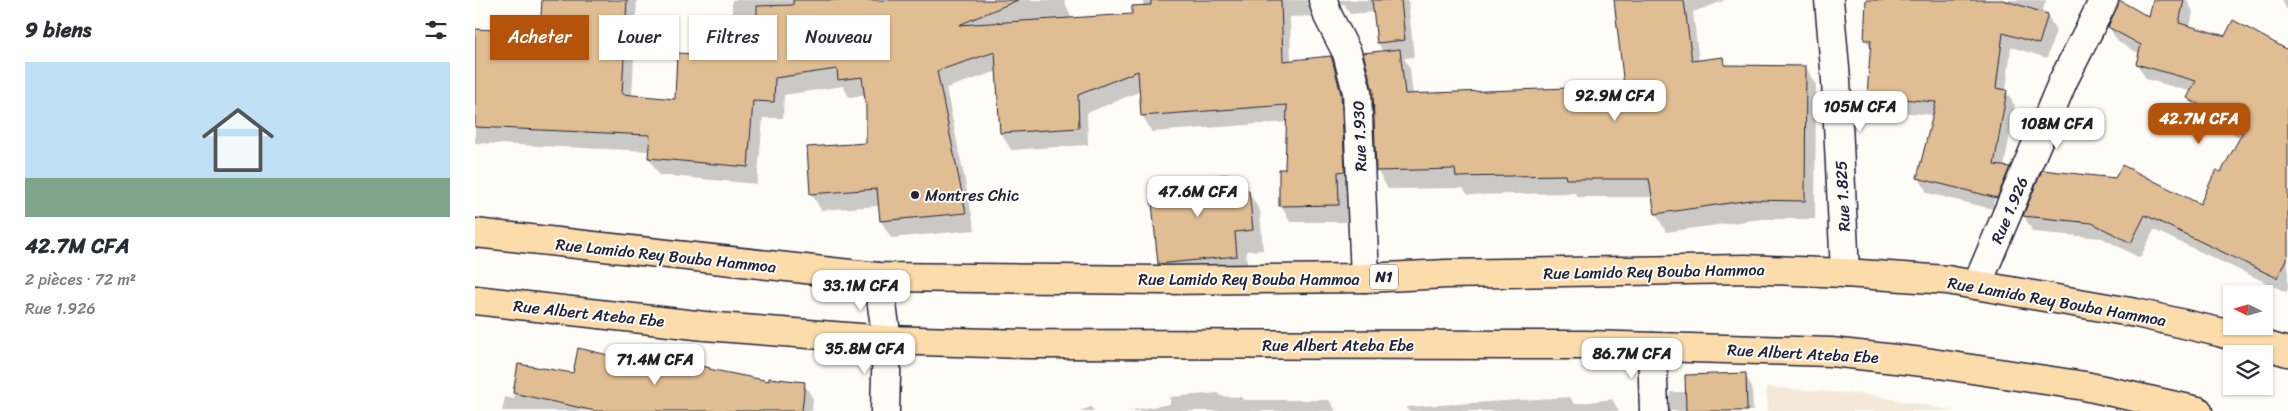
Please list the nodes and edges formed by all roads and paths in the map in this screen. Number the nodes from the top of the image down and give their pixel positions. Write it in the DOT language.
graph roads {
  1 [pos="1323,0"];
  2 [pos="1829,0"];
  3 [pos="2104,0"];
  4 [pos="475,233"];
  5 [pos="1845,273"];
  6 [pos="878,277"];
  7 [pos="1365,278"];
  8 [pos="1977,285"];
  9 [pos="475,300"];
  10 [pos="887,340"];
  11 [pos="1652,347"];
  12 [pos="2288,352"];
  13 [pos="885,411"];
  14 [pos="1654,411"];
  15 [pos="2198,411"];
  1 -- 7 [label="street, Rue 1.930"];
  2 -- 5 [label="street, Rue 1.825"];
  3 -- 8 [label="street, Rue 1.926"];
  4 -- 6 [label="highway, Rue Lamido Rey Bouba Hammoa / N1"];
  5 -- 7 [label="highway, Rue Lamido Rey Bouba Hammoa / N1"];
  5 -- 8 [label="highway, Rue Lamido Rey Bouba Hammoa / N1"];
  6 -- 7 [label="highway, Rue Lamido Rey Bouba Hammoa / N1"];
  6 -- 10 [label="street"];
  8 -- 12 [label="highway, Rue Lamido Rey Bouba Hammoa / N1"];
  9 -- 10 [label="highway, Rue Albert Ateba Ebe"];
  10 -- 11 [label="highway, Rue Albert Ateba Ebe"];
  10 -- 13 [label="street"];
  11 -- 14 [label="street"];
  11 -- 15 [label="highway, Rue Albert Ateba Ebe"];
}
